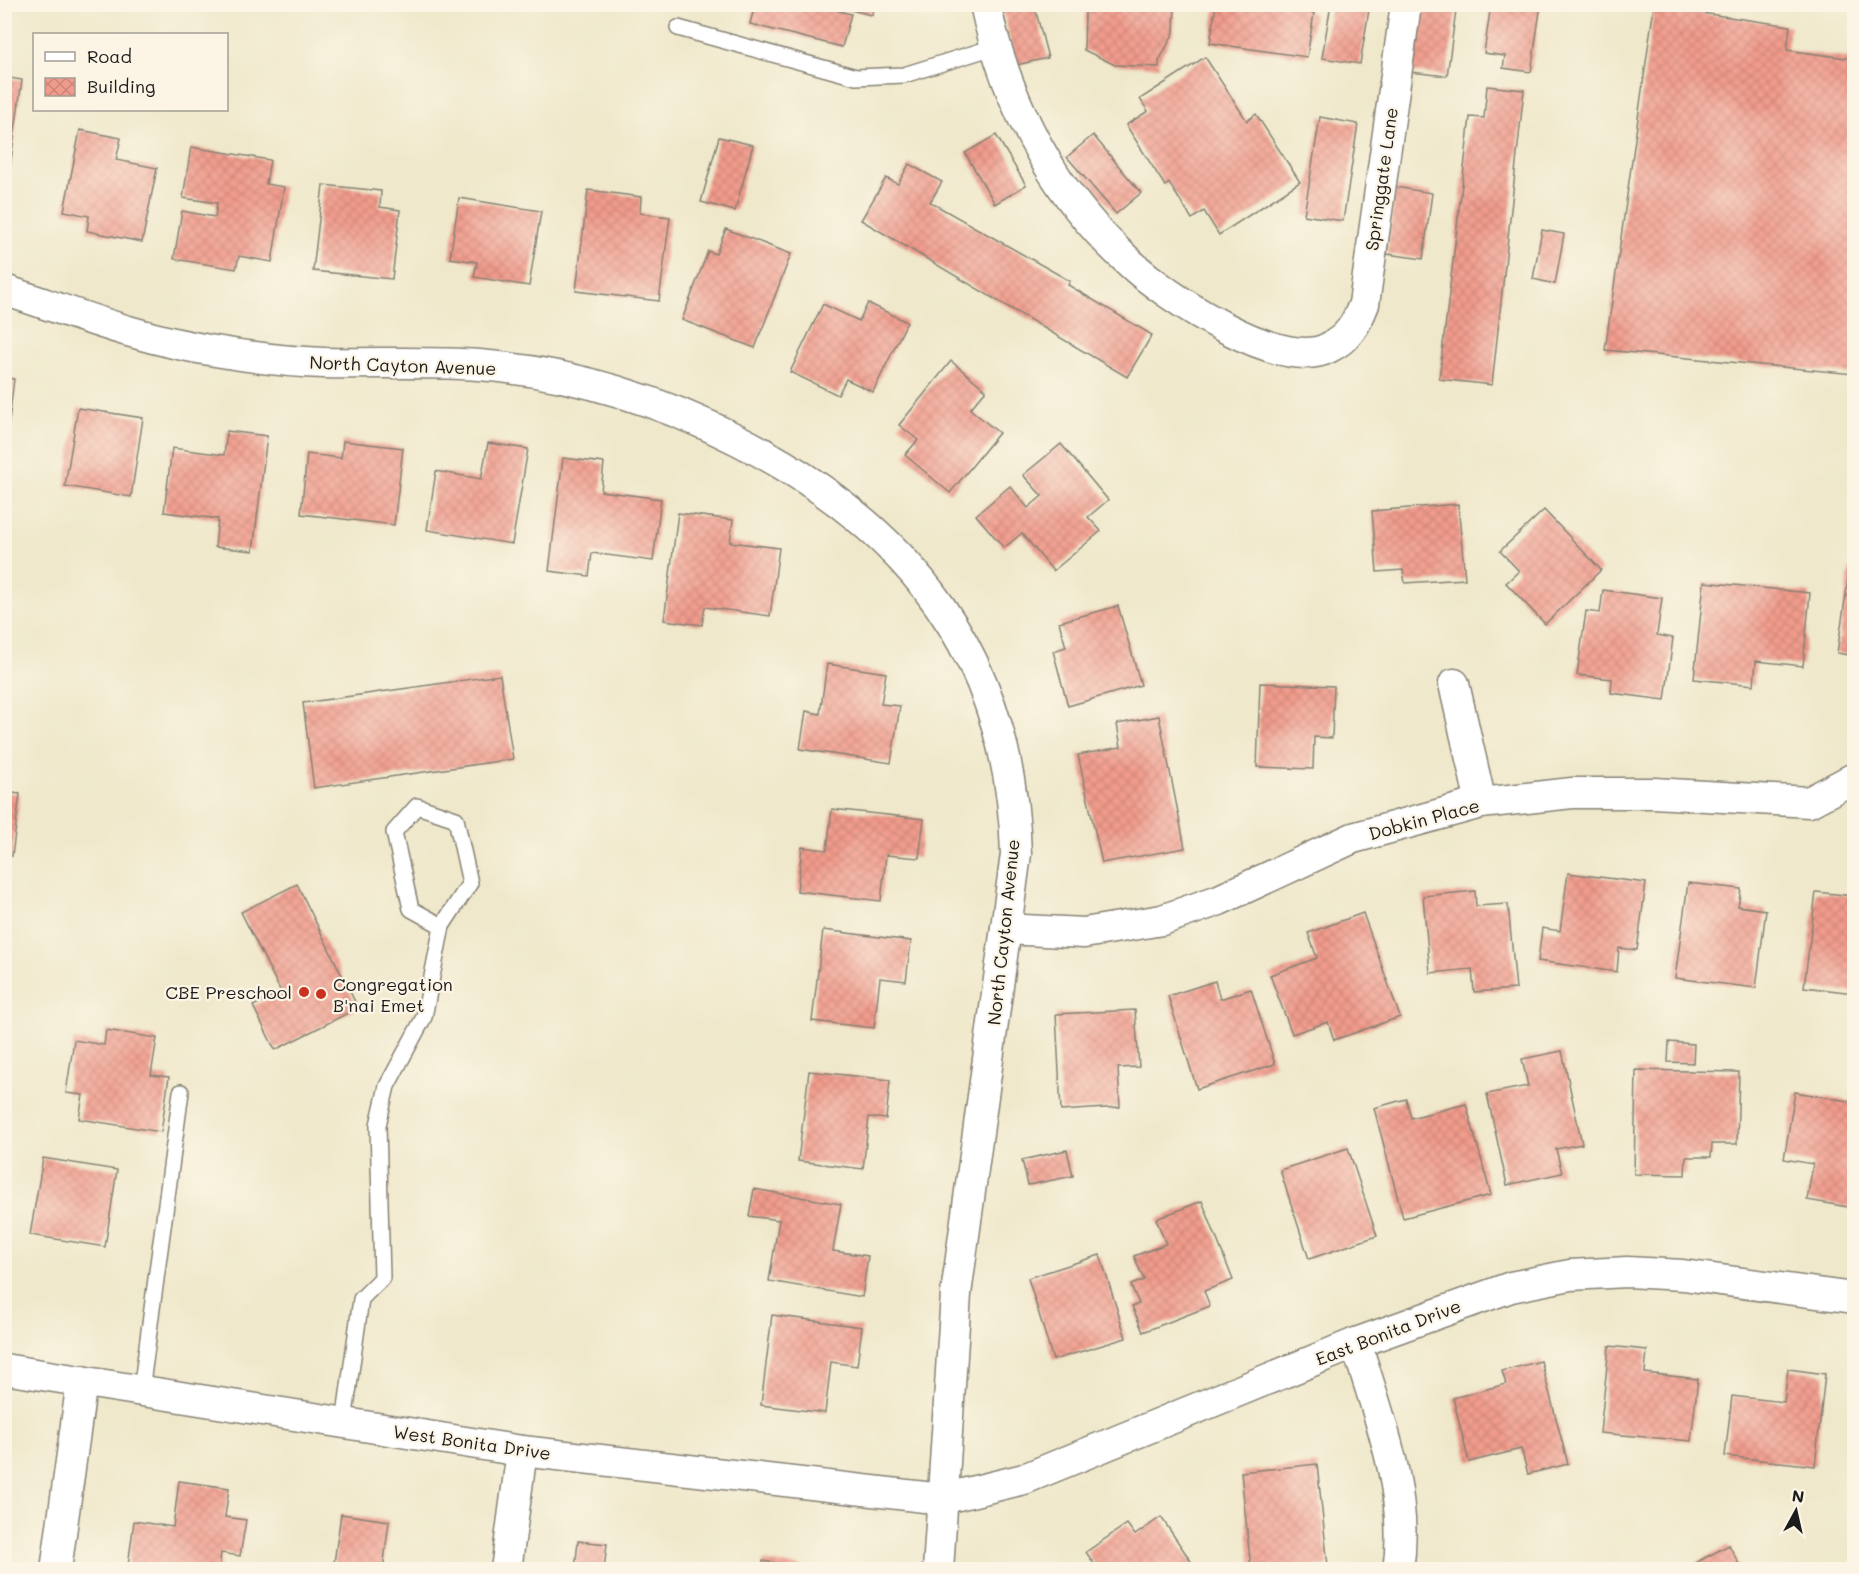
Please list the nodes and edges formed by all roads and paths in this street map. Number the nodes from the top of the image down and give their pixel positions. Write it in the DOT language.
graph roads {
  1 [pos="985,4"];
  2 [pos="1406,4"];
  3 [pos="678,28"];
  4 [pos="994,47"];
  5 [pos="4,290"];
  6 [pos="1454,684"];
  7 [pos="1854,778"];
  8 [pos="1481,803"];
  9 [pos="442,926"];
  10 [pos="1006,929"];
  11 [pos="181,1092"];
  12 [pos="1854,1299"];
  13 [pos="1356,1343"];
  14 [pos="4,1369"];
  15 [pos="82,1381"];
  16 [pos="141,1391"];
  17 [pos="344,1422"];
  18 [pos="522,1450"];
  19 [pos="942,1499"];
  20 [pos="56,1569"];
  21 [pos="506,1569"];
  22 [pos="938,1569"];
  23 [pos="1398,1569"];
  1 -- 4 [label="street"];
  2 -- 4 [label="street, Springgate Lane"];
  3 -- 4 [label="lane"];
  5 -- 10 [label="street, North Cayton Avenue"];
  6 -- 8 [label="street"];
  7 -- 8 [label="street, Dobkin Place"];
  8 -- 10 [label="street, Dobkin Place"];
  9 -- 9 [label="lane"];
  9 -- 17 [label="lane"];
  10 -- 19 [label="street, North Cayton Avenue"];
  11 -- 16 [label="lane"];
  12 -- 13 [label="street, East Bonita Drive"];
  13 -- 19 [label="street, East Bonita Drive"];
  13 -- 23 [label="street"];
  14 -- 15 [label="street, West Bonita Drive"];
  15 -- 16 [label="street, West Bonita Drive"];
  15 -- 20 [label="street"];
  16 -- 17 [label="street, West Bonita Drive"];
  17 -- 18 [label="street, West Bonita Drive"];
  18 -- 19 [label="street, West Bonita Drive"];
  18 -- 21 [label="street"];
  19 -- 22 [label="street, North Cayton Avenue"];
}
